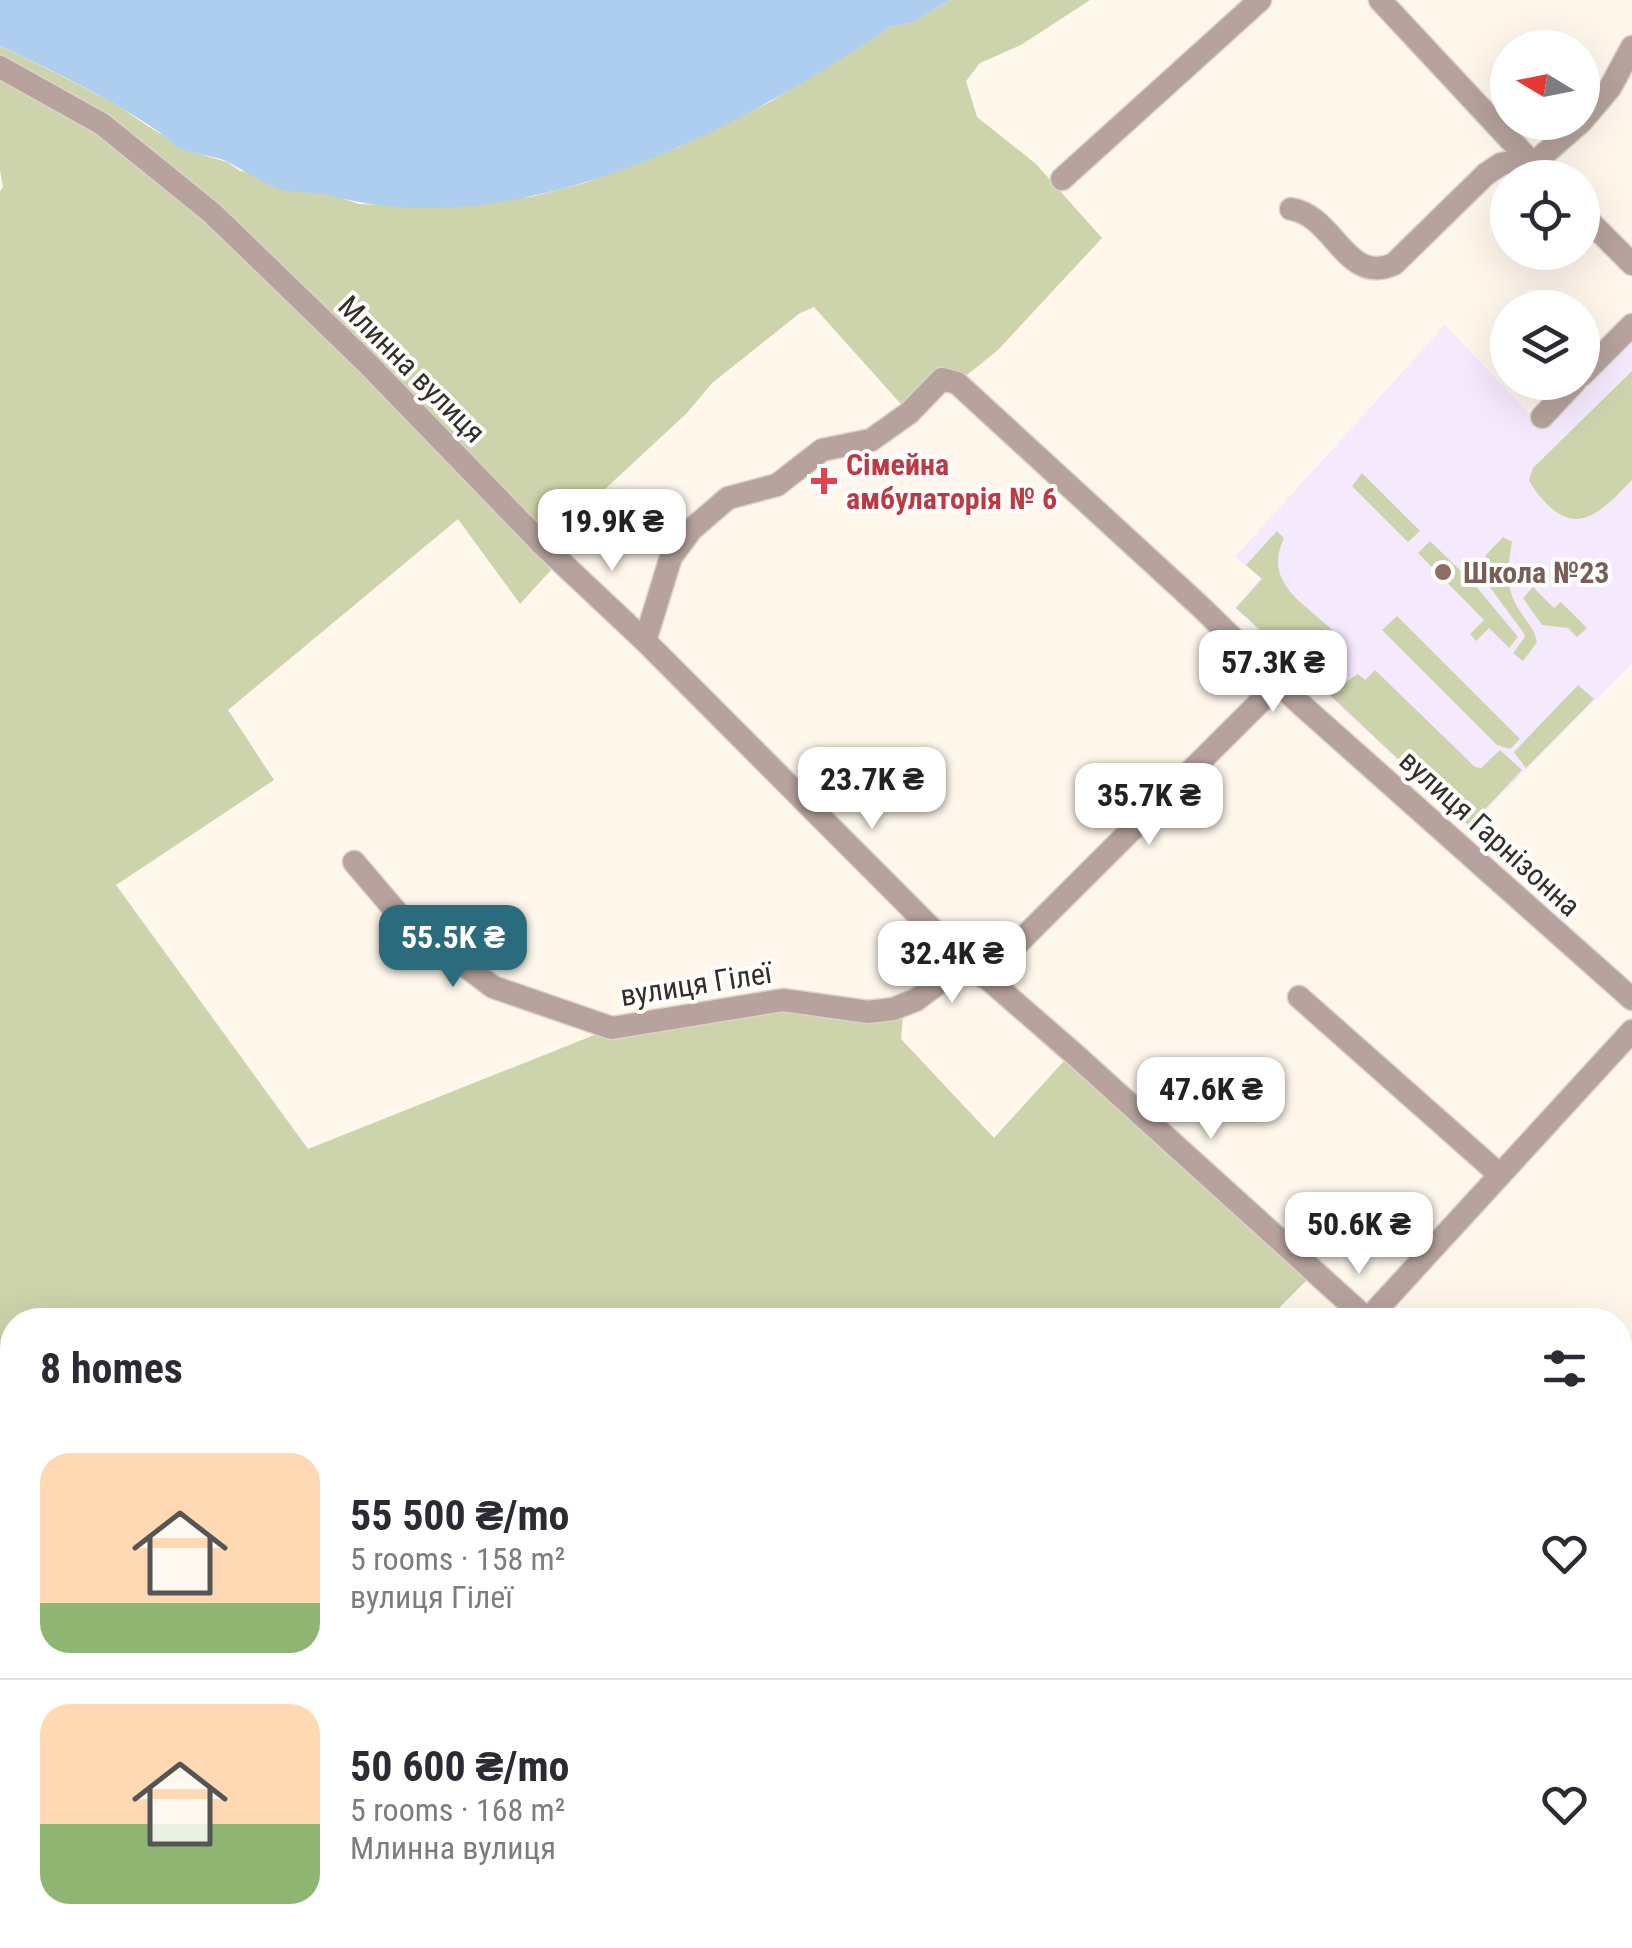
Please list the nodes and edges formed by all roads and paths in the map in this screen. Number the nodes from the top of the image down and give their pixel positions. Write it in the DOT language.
graph roads {
  1 [pos="1260,0"];
  2 [pos="1380,0"];
  3 [pos="1632,48"];
  4 [pos="0,67"];
  5 [pos="1600,100"];
  6 [pos="1564,140"];
  7 [pos="1529,160"];
  8 [pos="1543,160"];
  9 [pos="1490,172"];
  10 [pos="1062,179"];
  11 [pos="1292,209"];
  12 [pos="1600,232"];
  13 [pos="1632,264"];
  14 [pos="1632,325"];
  15 [pos="1600,357"];
  16 [pos="1559,400"];
  17 [pos="1542,417"];
  18 [pos="644,641"];
  19 [pos="1278,684"];
  20 [pos="354,862"];
  21 [pos="963,957"];
  22 [pos="984,977"];
  23 [pos="1299,997"];
  24 [pos="1632,999"];
  25 [pos="1632,1032"];
  26 [pos="1500,1176"];
  27 [pos="1355,1308"];
  28 [pos="1379,1308"];
  1 -- 10 [label="street"];
  2 -- 7 [label="street"];
  3 -- 5 [label="street"];
  4 -- 18 [label="street, Млинна вулиця"];
  6 -- 8 [label="street"];
  9 -- 11 [label="street"];
  12 -- 13 [label="street"];
  14 -- 15 [label="street"];
  16 -- 17 [label="street"];
  18 -- 19 [label="street, вулиця Гарнізонна"];
  18 -- 21 [label="street, Млинна вулиця"];
  19 -- 22 [label="street"];
  19 -- 24 [label="street, вулиця Гарнізонна"];
  20 -- 21 [label="street, вулиця Гілеї"];
  21 -- 22 [label="street, Млинна вулиця"];
  22 -- 27 [label="street, Млинна вулиця"];
  23 -- 26 [label="street"];
  25 -- 26 [label="street"];
  26 -- 28 [label="street"];
}
